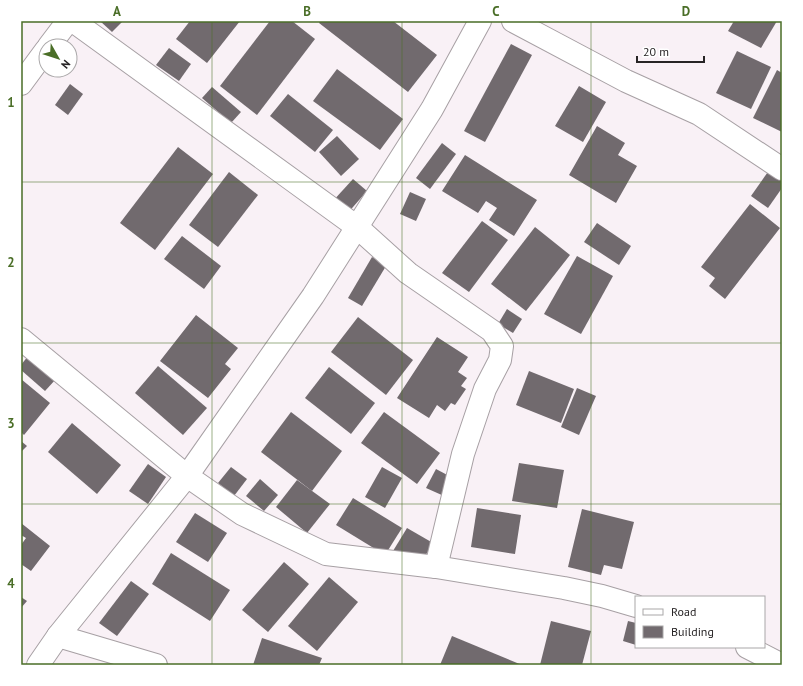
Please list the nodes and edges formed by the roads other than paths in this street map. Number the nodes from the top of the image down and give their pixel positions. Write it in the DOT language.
graph roads {
  1 [pos="68,21"];
  2 [pos="73,21"];
  3 [pos="480,21"];
  4 [pos="513,21"];
  5 [pos="55,38"];
  6 [pos="38,61"];
  7 [pos="21,84"];
  8 [pos="782,169"];
  9 [pos="357,227"];
  10 [pos="21,339"];
  11 [pos="187,476"];
  12 [pos="436,567"];
  13 [pos="635,606"];
  14 [pos="58,636"];
  15 [pos="749,648"];
  16 [pos="38,665"];
  17 [pos="156,665"];
  18 [pos="782,665"];
  1 -- 5 [label="street"];
  2 -- 9 [label="street"];
  3 -- 9 [label="street"];
  4 -- 8 [label="street"];
  6 -- 7 [label="street"];
  9 -- 11 [label="street"];
  9 -- 12 [label="street"];
  10 -- 11 [label="street"];
  11 -- 12 [label="street"];
  11 -- 14 [label="street"];
  12 -- 13 [label="street"];
  14 -- 16 [label="street"];
  14 -- 17 [label="street"];
  15 -- 18 [label="street"];
}
